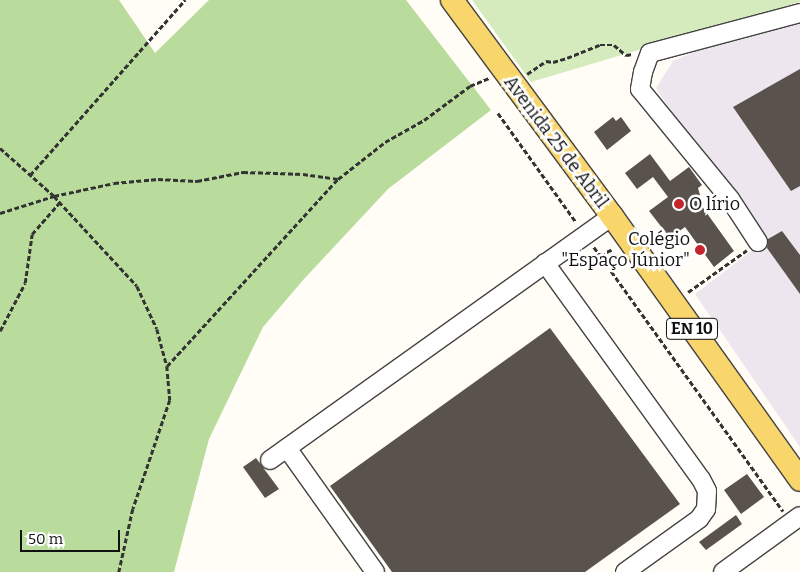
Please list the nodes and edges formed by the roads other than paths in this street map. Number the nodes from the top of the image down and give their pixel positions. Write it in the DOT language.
graph roads {
  1 [pos="452,0"];
  2 [pos="800,13"];
  3 [pos="612,216"];
  4 [pos="758,242"];
  5 [pos="546,263"];
  6 [pos="287,448"];
  7 [pos="270,460"];
  8 [pos="800,480"];
  9 [pos="795,519"];
  10 [pos="375,572"];
  11 [pos="625,572"];
  12 [pos="723,572"];
  1 -- 3 [label="main road, Avenida 25 de Abril / EN 10"];
  2 -- 4 [label="lane"];
  3 -- 5 [label="lane"];
  3 -- 8 [label="main road, Avenida 25 de Abril / EN 10"];
  5 -- 6 [label="lane"];
  5 -- 11 [label="lane"];
  6 -- 7 [label="lane"];
  6 -- 10 [label="lane"];
  9 -- 12 [label="lane"];
}
